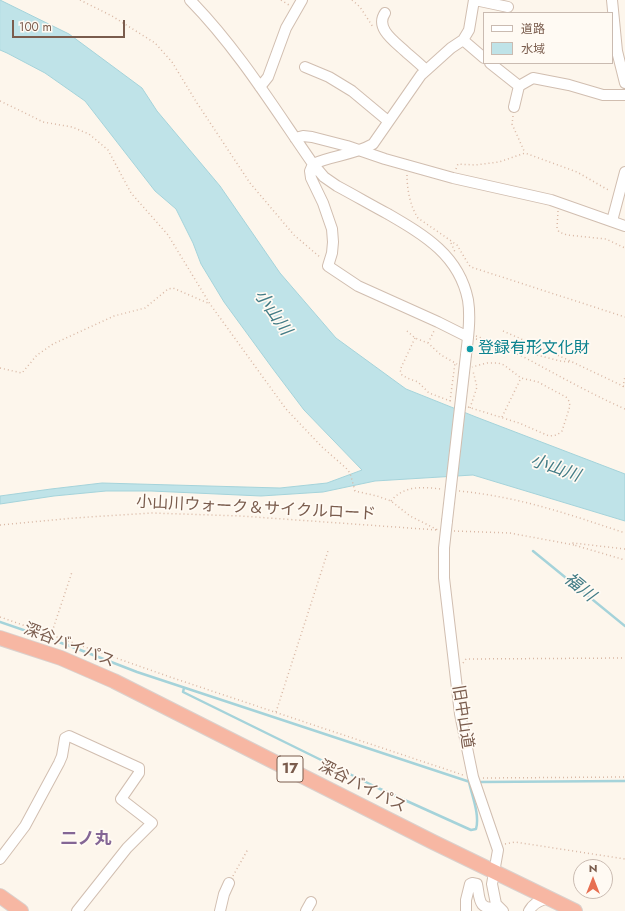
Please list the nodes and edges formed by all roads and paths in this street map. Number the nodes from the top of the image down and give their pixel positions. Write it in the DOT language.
graph roads {
  1 [pos="80,0"];
  2 [pos="190,0"];
  3 [pos="302,0"];
  4 [pos="352,0"];
  5 [pos="474,0"];
  6 [pos="612,0"];
  7 [pos="508,7"];
  8 [pos="385,13"];
  9 [pos="387,35"];
  10 [pos="464,40"];
  11 [pos="483,57"];
  12 [pos="491,64"];
  13 [pos="305,67"];
  14 [pos="426,70"];
  15 [pos="625,83"];
  16 [pos="519,86"];
  17 [pos="260,87"];
  18 [pos="625,95"];
  19 [pos="0,101"];
  20 [pos="514,106"];
  21 [pos="388,121"];
  22 [pos="295,138"];
  23 [pos="361,150"];
  24 [pos="525,153"];
  25 [pos="314,164"];
  26 [pos="409,165"];
  27 [pos="625,172"];
  28 [pos="453,178"];
  29 [pos="619,195"];
  30 [pos="561,204"];
  31 [pos="612,221"];
  32 [pos="625,226"];
  33 [pos="625,248"];
  34 [pos="328,266"];
  35 [pos="210,304"];
  36 [pos="625,316"];
  37 [pos="407,331"];
  38 [pos="503,331"];
  39 [pos="432,333"];
  40 [pos="468,335"];
  41 [pos="415,338"];
  42 [pos="428,343"];
  43 [pos="572,362"];
  44 [pos="455,363"];
  45 [pos="459,366"];
  46 [pos="472,367"];
  47 [pos="0,368"];
  48 [pos="469,368"];
  49 [pos="625,376"];
  50 [pos="521,378"];
  51 [pos="624,387"];
  52 [pos="450,401"];
  53 [pos="455,403"];
  54 [pos="465,406"];
  55 [pos="470,408"];
  56 [pos="625,409"];
  57 [pos="502,417"];
  58 [pos="447,490"];
  59 [pos="453,490"];
  60 [pos="391,500"];
  61 [pos="0,525"];
  62 [pos="454,531"];
  63 [pos="625,534"];
  64 [pos="574,545"];
  65 [pos="625,549"];
  66 [pos="328,551"];
  67 [pos="625,560"];
  68 [pos="72,572"];
  69 [pos="0,617"];
  70 [pos="52,635"];
  71 [pos="0,638"];
  72 [pos="625,658"];
  73 [pos="463,663"];
  74 [pos="276,712"];
  75 [pos="473,777"];
  76 [pos="625,777"];
  77 [pos="497,845"];
  78 [pos="248,849"];
  79 [pos="0,859"];
  80 [pos="625,859"];
  81 [pos="494,872"];
  82 [pos="229,883"];
  83 [pos="0,896"];
  84 [pos="549,898"];
  85 [pos="500,909"];
  86 [pos="466,910"];
  87 [pos="21,911"];
  88 [pos="77,911"];
  89 [pos="220,911"];
  90 [pos="529,911"];
  91 [pos="576,911"];
  1 -- 34 [label="path"];
  2 -- 17 [label="street, 旧中山道"];
  3 -- 17 [label="street"];
  4 -- 9 [label="path"];
  5 -- 7 [label="street"];
  5 -- 10 [label="street"];
  6 -- 15 [label="street"];
  8 -- 9 [label="street"];
  9 -- 14 [label="street"];
  10 -- 11 [label="street"];
  10 -- 14 [label="street"];
  12 -- 16 [label="street"];
  13 -- 21 [label="street"];
  14 -- 21 [label="street"];
  16 -- 18 [label="street"];
  16 -- 20 [label="street"];
  17 -- 22 [label="street, 旧中山道"];
  19 -- 35 [label="path"];
  20 -- 24 [label="path"];
  21 -- 23 [label="street"];
  22 -- 23 [label="street"];
  22 -- 25 [label="street, 旧中山道"];
  23 -- 25 [label="street"];
  23 -- 26 [label="street"];
  24 -- 28 [label="path"];
  24 -- 29 [label="path"];
  25 -- 34 [label="street"];
  25 -- 40 [label="street, 旧中山道"];
  26 -- 28 [label="street"];
  26 -- 36 [label="path"];
  27 -- 29 [label="street"];
  28 -- 30 [label="street"];
  29 -- 31 [label="street"];
  30 -- 31 [label="street"];
  30 -- 33 [label="path"];
  31 -- 32 [label="street"];
  34 -- 40 [label="street"];
  35 -- 47 [label="path"];
  35 -- 60 [label="path"];
  37 -- 41 [label="path"];
  38 -- 43 [label="path"];
  39 -- 42 [label="path"];
  40 -- 43 [label="path"];
  40 -- 56 [label="path"];
  40 -- 75 [label="street, 旧中山道, bridge"];
  41 -- 42 [label="path"];
  41 -- 52 [label="path"];
  42 -- 44 [label="path"];
  43 -- 51 [label="path"];
  44 -- 45 [label="path"];
  44 -- 52 [label="path"];
  46 -- 48 [label="path"];
  46 -- 50 [label="path"];
  46 -- 55 [label="path"];
  49 -- 51 [label="path"];
  50 -- 57 [label="path"];
  50 -- 57 [label="path"];
  52 -- 53 [label="path"];
  54 -- 55 [label="path"];
  55 -- 57 [label="path"];
  58 -- 60 [label="path, 小山川ウォーク＆サイクルロード"];
  59 -- 63 [label="path"];
  60 -- 61 [label="path, 小山川ウォーク＆サイクルロード"];
  62 -- 64 [label="path"];
  64 -- 65 [label="path"];
  64 -- 67 [label="path"];
  66 -- 74 [label="path"];
  68 -- 70 [label="path"];
  69 -- 70 [label="path"];
  70 -- 74 [label="path"];
  71 -- 81 [label="highway, 深谷バイパス / 17"];
  72 -- 73 [label="path"];
  74 -- 75 [label="path"];
  75 -- 76 [label="path"];
  75 -- 77 [label="street, 旧中山道"];
  77 -- 80 [label="path"];
  77 -- 81 [label="street, 旧中山道"];
  78 -- 82 [label="path"];
  79 -- 88 [label="street"];
  81 -- 84 [label="highway, 深谷バイパス / 17"];
  81 -- 85 [label="street, 旧中山道"];
  82 -- 89 [label="street"];
  83 -- 87 [label="highway"];
  84 -- 90 [label="street"];
  84 -- 91 [label="highway, 深谷バイパス / 17"];
  85 -- 86 [label="street"];
}
